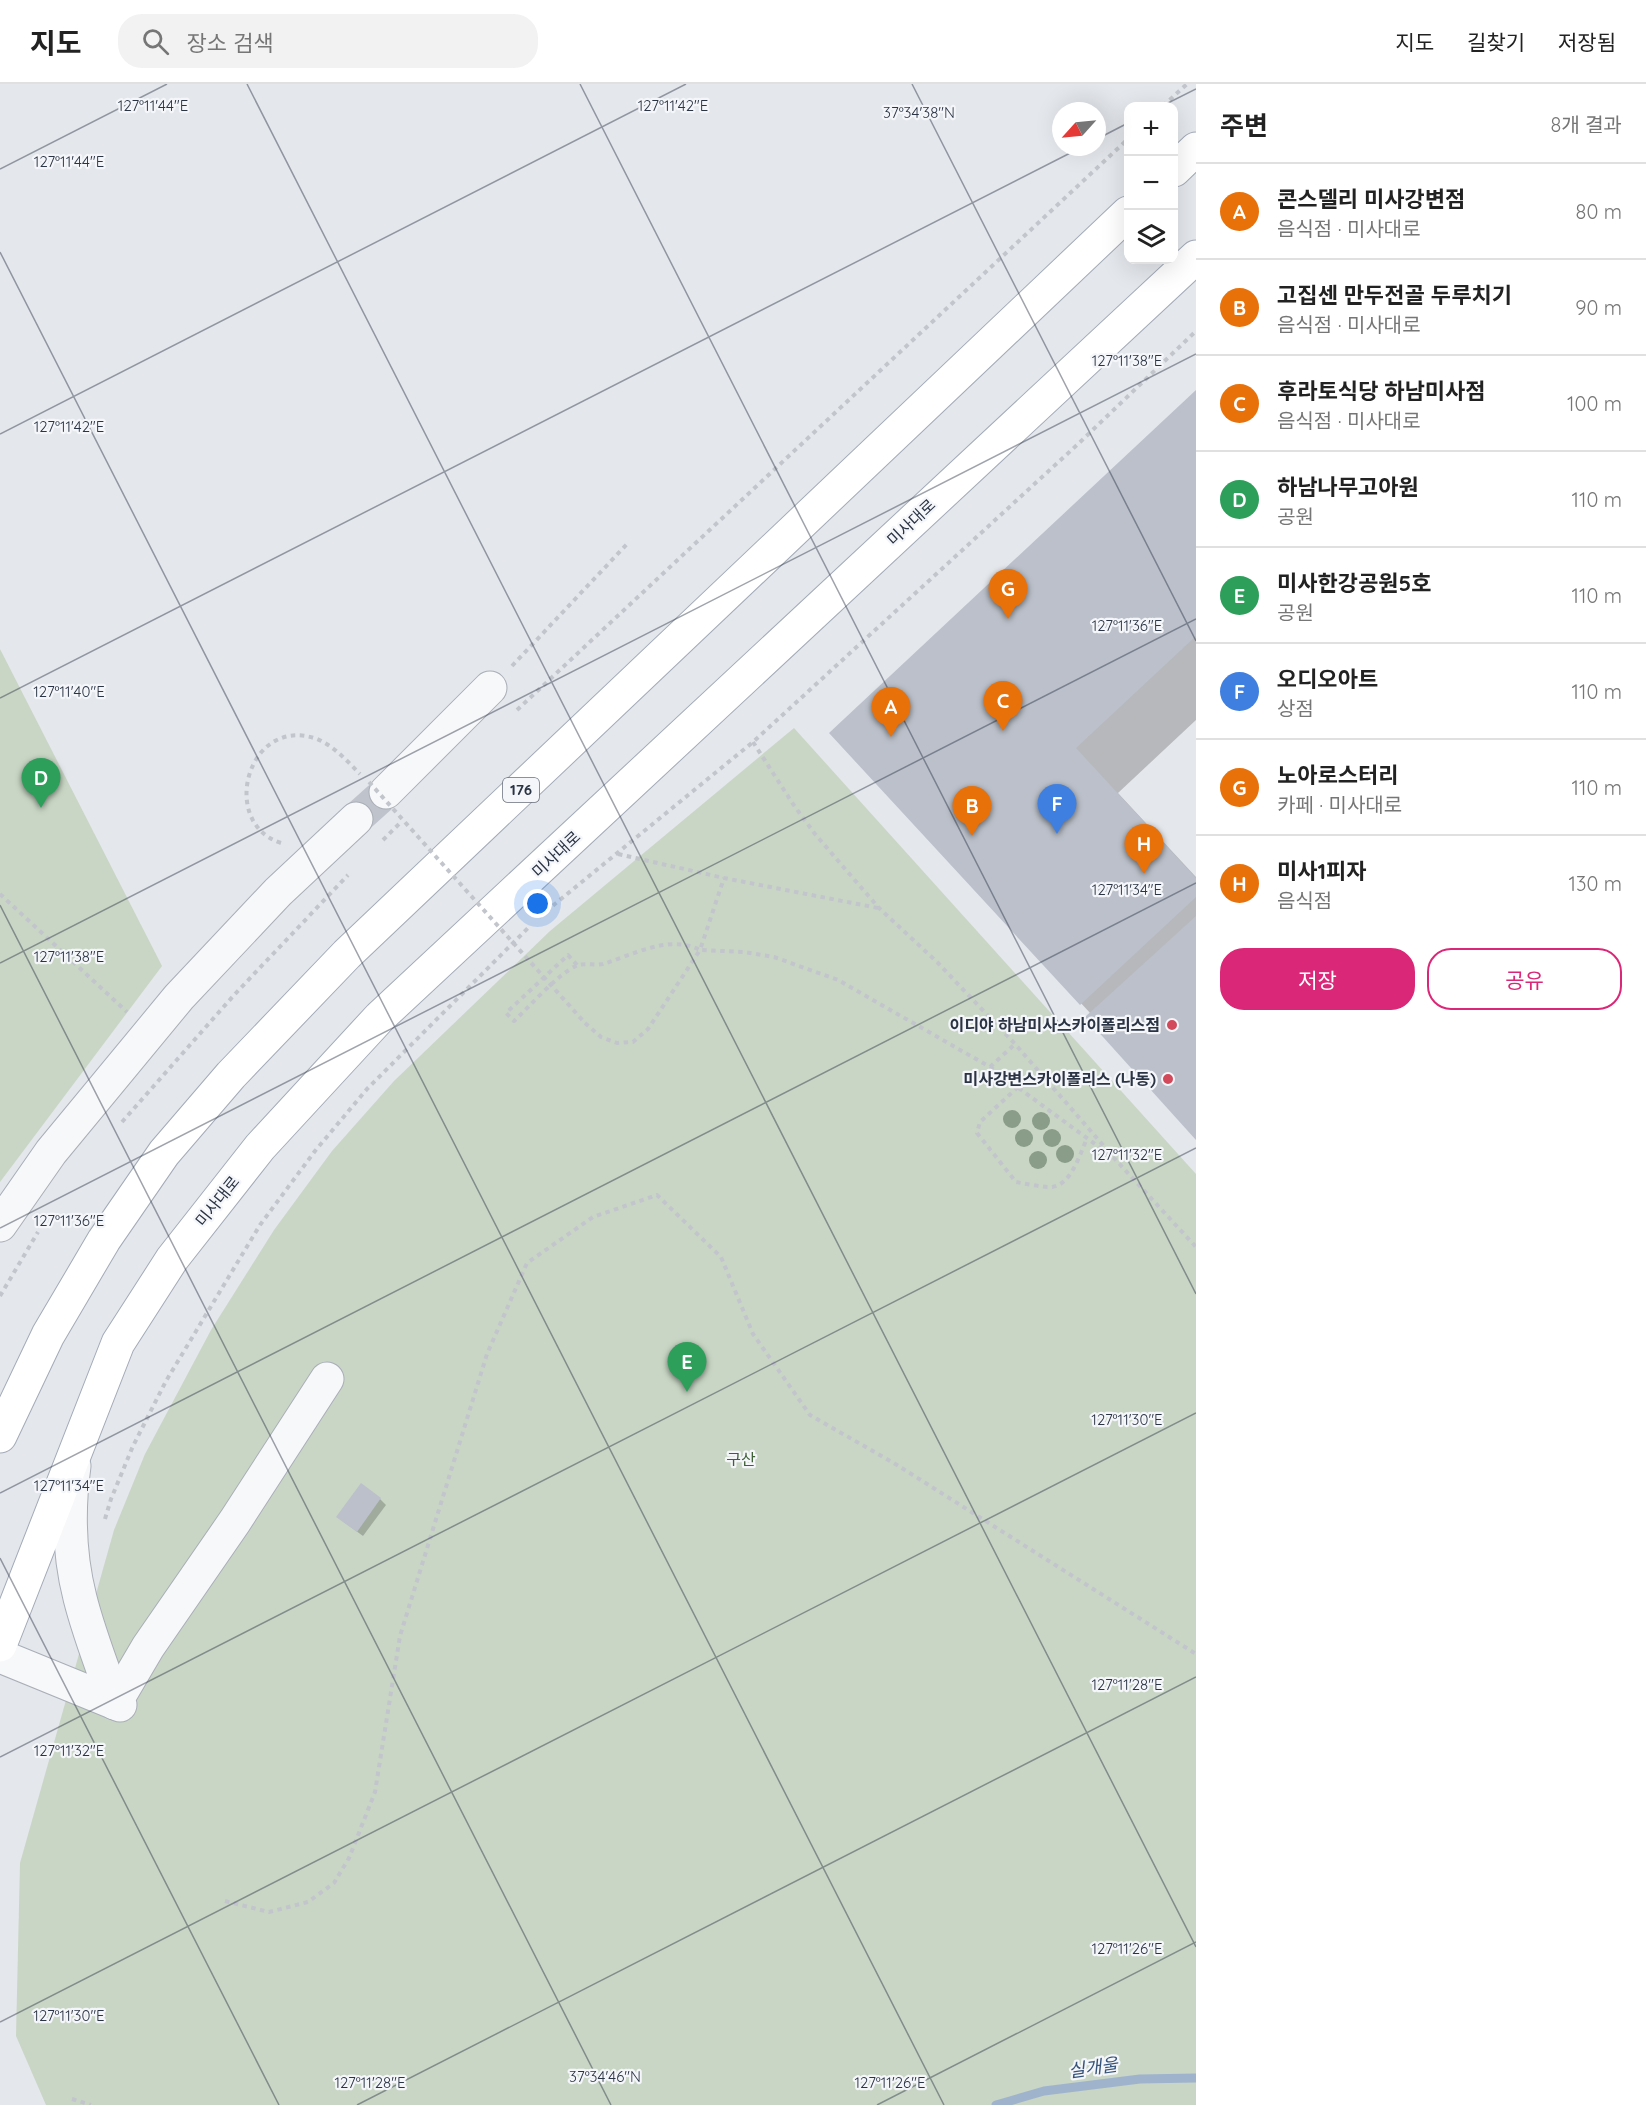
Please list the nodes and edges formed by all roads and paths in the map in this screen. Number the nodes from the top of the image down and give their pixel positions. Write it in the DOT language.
graph roads {
  1 [pos="1187,84"];
  2 [pos="1167,102"];
  3 [pos="1124,143"];
  4 [pos="1196,149"];
  5 [pos="1178,165"];
  6 [pos="1124,217"];
  7 [pos="1196,257"];
  8 [pos="1196,332"];
  9 [pos="628,543"];
  10 [pos="490,688"];
  11 [pos="509,718"];
  12 [pos="753,742"];
  13 [pos="377,787"];
  14 [pos="408,816"];
  15 [pos="356,819"];
  16 [pos="285,844"];
  17 [pos="376,847"];
  18 [pos="617,854"];
  19 [pos="348,875"];
  20 [pos="724,878"];
  21 [pos="0,894"];
  22 [pos="879,908"];
  23 [pos="538,918"];
  24 [pos="529,927"];
  25 [pos="700,950"];
  26 [pos="577,965"];
  27 [pos="543,976"];
  28 [pos="149,1034"];
  29 [pos="1015,1044"];
  30 [pos="990,1067"];
  31 [pos="1018,1087"];
  32 [pos="119,1126"];
  33 [pos="1087,1138"];
  34 [pos="1114,1158"];
  35 [pos="0,1225"];
  36 [pos="42,1226"];
  37 [pos="1196,1247"];
  38 [pos="0,1296"];
  39 [pos="327,1379"];
  40 [pos="0,1436"];
  41 [pos="76,1452"];
  42 [pos="105,1520"];
  43 [pos="0,1645"];
  44 [pos="1196,1654"];
  45 [pos="0,1656"];
  46 [pos="117,1704"];
  47 [pos="225,1901"];
  48 [pos="72,2099"];
  49 [pos="91,2105"];
  1 -- 2 [label="path"];
  3 -- 11 [label="path"];
  4 -- 5 [label="main road"];
  6 -- 40 [label="main road, 176"];
  7 -- 41 [label="main road, 미사대로"];
  8 -- 12 [label="path"];
  9 -- 10 [label="path"];
  10 -- 13 [label="street"];
  12 -- 18 [label="path"];
  12 -- 22 [label="path"];
  13 -- 16 [label="path"];
  13 -- 27 [label="path, bridge"];
  14 -- 17 [label="path"];
  15 -- 28 [label="street"];
  18 -- 20 [label="path"];
  18 -- 23 [label="path"];
  19 -- 32 [label="path"];
  20 -- 22 [label="path"];
  20 -- 25 [label="path"];
  21 -- 28 [label="path"];
  22 -- 29 [label="path"];
  24 -- 42 [label="path"];
  25 -- 26 [label="path"];
  25 -- 27 [label="path, bridge"];
  25 -- 30 [label="path"];
  26 -- 27 [label="path"];
  26 -- 27 [label="path"];
  28 -- 35 [label="street"];
  29 -- 30 [label="path"];
  29 -- 34 [label="path"];
  30 -- 31 [label="path"];
  31 -- 33 [label="path"];
  31 -- 33 [label="path"];
  33 -- 34 [label="path"];
  34 -- 37 [label="path"];
  36 -- 38 [label="path"];
  39 -- 46 [label="street"];
  41 -- 43 [label="main road, 미사대로"];
  41 -- 46 [label="street"];
  44 -- 47 [label="path"];
  45 -- 46 [label="street"];
  48 -- 49 [label="path"];
}
